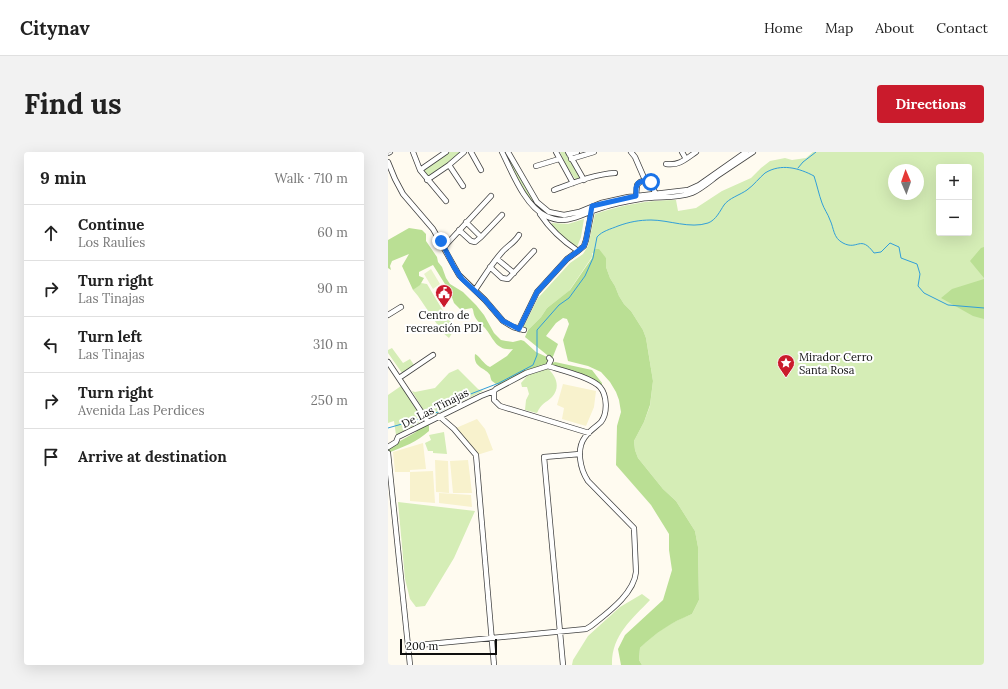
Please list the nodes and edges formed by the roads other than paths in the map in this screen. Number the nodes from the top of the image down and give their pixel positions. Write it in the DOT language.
graph roads {
  1 [pos="413,152"];
  2 [pos="446,152"];
  3 [pos="464,152"];
  4 [pos="471,152"];
  5 [pos="502,152"];
  6 [pos="508,152"];
  7 [pos="556,152"];
  8 [pos="577,152"];
  9 [pos="594,152"];
  10 [pos="631,152"];
  11 [pos="682,152"];
  12 [pos="694,152"];
  13 [pos="746,152"];
  14 [pos="752,152"];
  15 [pos="569,155"];
  16 [pos="635,155"];
  17 [pos="559,159"];
  18 [pos="686,160"];
  19 [pos="388,162"];
  20 [pos="666,164"];
  21 [pos="449,165"];
  22 [pos="536,166"];
  23 [pos="420,170"];
  24 [pos="481,170"];
  25 [pos="615,173"];
  26 [pos="427,180"];
  27 [pos="584,180"];
  28 [pos="645,180"];
  29 [pos="573,183"];
  30 [pos="463,186"];
  31 [pos="554,190"];
  32 [pos="655,193"];
  33 [pos="491,196"];
  34 [pos="636,196"];
  35 [pos="446,201"];
  36 [pos="592,209"];
  37 [pos="538,211"];
  38 [pos="502,215"];
  39 [pos="552,219"];
  40 [pos="466,222"];
  41 [pos="551,228"];
  42 [pos="460,230"];
  43 [pos="519,235"];
  44 [pos="481,237"];
  45 [pos="444,246"];
  46 [pos="534,251"];
  47 [pos="578,251"];
  48 [pos="497,259"];
  49 [pos="490,267"];
  50 [pos="514,273"];
  51 [pos="475,290"];
  52 [pos="401,307"];
  53 [pos="388,315"];
  54 [pos="433,355"];
  55 [pos="549,358"];
  56 [pos="388,362"];
  57 [pos="548,366"];
  58 [pos="398,378"];
  59 [pos="494,391"];
  60 [pos="439,416"];
  61 [pos="428,422"];
  62 [pos="588,433"];
  63 [pos="388,447"];
  64 [pos="388,453"];
  65 [pos="580,454"];
  66 [pos="560,631"];
  67 [pos="491,638"];
  68 [pos="408,646"];
  69 [pos="410,665"];
  70 [pos="494,665"];
  71 [pos="563,665"];
  1 -- 23 [label="street"];
  2 -- 23 [label="street"];
  3 -- 21 [label="street"];
  4 -- 24 [label="street"];
  5 -- 37 [label="street"];
  6 -- 36 [label="street"];
  7 -- 17 [label="street"];
  8 -- 15 [label="street"];
  9 -- 15 [label="street"];
  10 -- 16 [label="street"];
  11 -- 18 [label="street"];
  12 -- 18 [label="street"];
  13 -- 32 [label="street"];
  14 -- 36 [label="street"];
  15 -- 27 [label="street"];
  16 -- 28 [label="street"];
  17 -- 22 [label="street"];
  17 -- 29 [label="street"];
  18 -- 20 [label="street"];
  19 -- 45 [label="street"];
  21 -- 26 [label="street"];
  21 -- 30 [label="street"];
  23 -- 26 [label="street"];
  25 -- 27 [label="street"];
  26 -- 35 [label="street"];
  27 -- 29 [label="street"];
  28 -- 32 [label="street"];
  28 -- 34 [label="street"];
  29 -- 31 [label="street"];
  32 -- 34 [label="street"];
  33 -- 40 [label="street"];
  34 -- 36 [label="street"];
  36 -- 39 [label="street"];
  36 -- 47 [label="street"];
  37 -- 39 [label="street"];
  37 -- 41 [label="street"];
  38 -- 44 [label="street"];
  39 -- 41 [label="street"];
  40 -- 42 [label="street"];
  40 -- 44 [label="street"];
  41 -- 47 [label="street"];
  42 -- 44 [label="street"];
  42 -- 45 [label="street"];
  43 -- 48 [label="street"];
  45 -- 51 [label="street"];
  46 -- 50 [label="street"];
  47 -- 51 [label="street"];
  48 -- 49 [label="street"];
  48 -- 50 [label="street"];
  49 -- 50 [label="street"];
  49 -- 51 [label="street"];
  52 -- 53 [label="street"];
  54 -- 58 [label="street"];
  55 -- 57 [label="street"];
  56 -- 58 [label="street"];
  57 -- 59 [label="street, De Las Tinajas"];
  57 -- 62 [label="street"];
  58 -- 61 [label="street"];
  59 -- 60 [label="street, De Las Tinajas"];
  59 -- 62 [label="street"];
  60 -- 61 [label="street, De Las Tinajas"];
  60 -- 67 [label="street"];
  61 -- 63 [label="street, De Las Tinajas"];
  62 -- 65 [label="street"];
  64 -- 68 [label="street"];
  65 -- 66 [label="street"];
  65 -- 66 [label="street"];
  66 -- 67 [label="street"];
  66 -- 71 [label="street"];
  67 -- 68 [label="street"];
  67 -- 70 [label="street"];
  68 -- 69 [label="street"];
}
